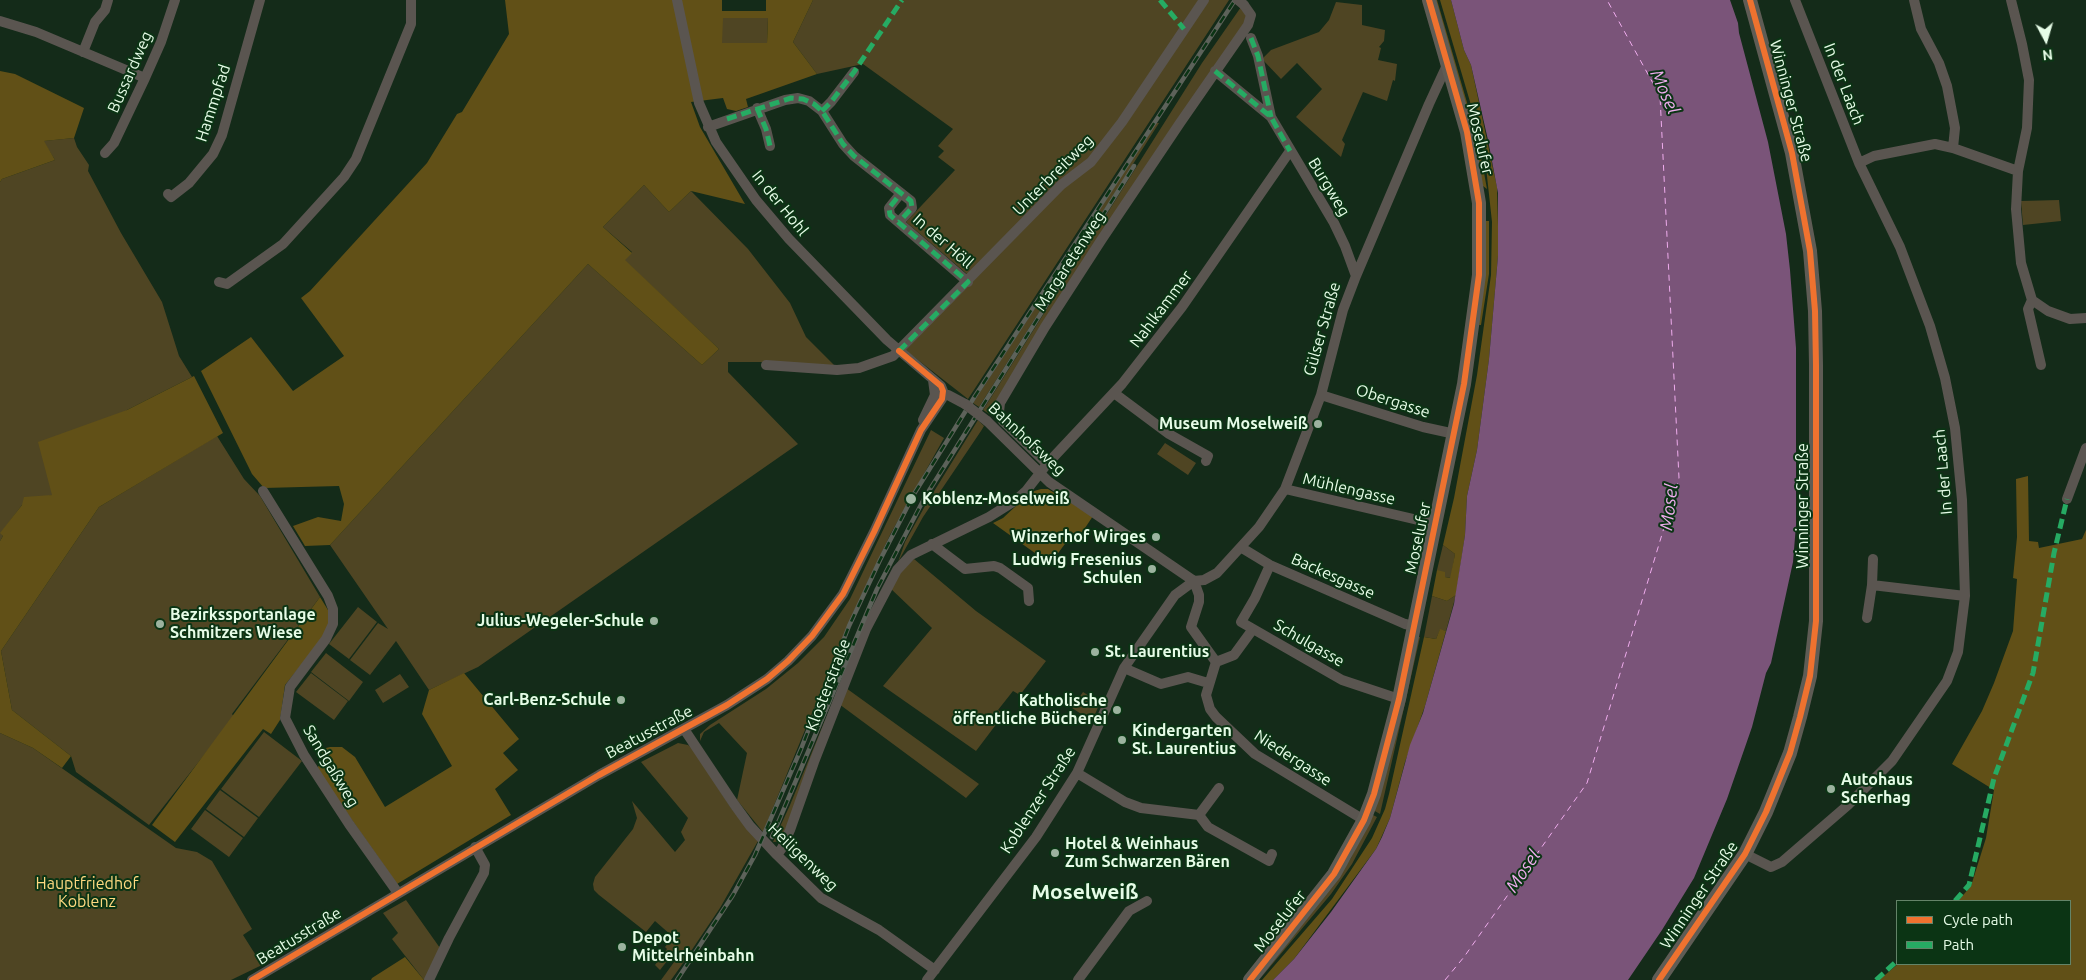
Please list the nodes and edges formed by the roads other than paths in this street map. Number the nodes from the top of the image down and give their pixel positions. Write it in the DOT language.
graph roads {
  1 [pos="108,0"];
  2 [pos="175,0"];
  3 [pos="260,0"];
  4 [pos="411,0"];
  5 [pos="677,0"];
  6 [pos="1204,0"];
  7 [pos="1429,0"];
  8 [pos="1750,0"];
  9 [pos="1795,0"];
  10 [pos="1914,0"];
  11 [pos="2011,0"];
  12 [pos="1241,2"];
  13 [pos="0,21"];
  14 [pos="1251,38"];
  15 [pos="83,52"];
  16 [pos="1448,65"];
  17 [pos="1215,71"];
  18 [pos="854,72"];
  19 [pos="145,78"];
  20 [pos="757,108"];
  21 [pos="822,111"];
  22 [pos="1271,117"];
  23 [pos="708,127"];
  24 [pos="770,146"];
  25 [pos="1953,148"];
  26 [pos="1290,151"];
  27 [pos="105,153"];
  28 [pos="1859,163"];
  29 [pos="2018,171"];
  30 [pos="901,193"];
  31 [pos="168,194"];
  32 [pos="899,222"];
  33 [pos="1356,276"];
  34 [pos="218,282"];
  35 [pos="968,282"];
  36 [pos="2032,300"];
  37 [pos="2086,318"];
  38 [pos="899,351"];
  39 [pos="766,365"];
  40 [pos="2041,365"];
  41 [pos="1114,392"];
  42 [pos="939,393"];
  43 [pos="1321,395"];
  44 [pos="1455,434"];
  45 [pos="2086,448"];
  46 [pos="1206,461"];
  47 [pos="1047,464"];
  48 [pos="1040,473"];
  49 [pos="1285,489"];
  50 [pos="263,491"];
  51 [pos="2067,499"];
  52 [pos="1435,524"];
  53 [pos="932,544"];
  54 [pos="1242,548"];
  55 [pos="1873,559"];
  56 [pos="1270,564"];
  57 [pos="1194,581"];
  58 [pos="1872,585"];
  59 [pos="1965,596"];
  60 [pos="1029,601"];
  61 [pos="1868,618"];
  62 [pos="1415,626"];
  63 [pos="1254,630"];
  64 [pos="1216,662"];
  65 [pos="1124,668"];
  66 [pos="1208,683"];
  67 [pos="1398,699"];
  68 [pos="684,729"];
  69 [pos="1077,774"];
  70 [pos="1219,788"];
  71 [pos="1199,815"];
  72 [pos="1364,820"];
  73 [pos="475,847"];
  74 [pos="1272,854"];
  75 [pos="1745,854"];
  76 [pos="777,855"];
  77 [pos="398,893"];
  78 [pos="1148,901"];
  79 [pos="935,970"];
  80 [pos="252,980"];
  81 [pos="429,980"];
  82 [pos="927,980"];
  83 [pos="1078,980"];
  84 [pos="1250,980"];
  85 [pos="1659,980"];
  1 -- 15 [label="street"];
  2 -- 19 [label="street, Bussardweg"];
  3 -- 31 [label="street, Hammpfad"];
  4 -- 34 [label="street"];
  5 -- 23 [label="street, In der Hohl"];
  6 -- 35 [label="street, Unterbreitweg"];
  7 -- 16 [label="main road"];
  8 -- 75 [label="main road, Winninger Straße"];
  9 -- 28 [label="street, In der Laach"];
  10 -- 25 [label="street"];
  11 -- 29 [label="street"];
  12 -- 17 [label="street"];
  13 -- 15 [label="street"];
  14 -- 22 [label="street, Burgweg"];
  15 -- 19 [label="street"];
  16 -- 33 [label="street, Gülser Straße"];
  16 -- 44 [label="main road, Moselufer"];
  17 -- 22 [label="street, Burgweg"];
  17 -- 47 [label="street, Margaretenweg"];
  18 -- 21 [label="street"];
  19 -- 27 [label="street, Bussardweg"];
  20 -- 21 [label="street"];
  20 -- 23 [label="street"];
  20 -- 24 [label="street"];
  21 -- 30 [label="street"];
  22 -- 26 [label="street, Burgweg"];
  23 -- 38 [label="street, In der Hohl"];
  25 -- 28 [label="street"];
  25 -- 29 [label="street"];
  26 -- 33 [label="street, Burgweg"];
  26 -- 41 [label="street, Nahlkammer"];
  28 -- 59 [label="street, In der Laach"];
  29 -- 36 [label="street"];
  30 -- 32 [label="street, In der Höll"];
  30 -- 32 [label="street, In der Höll"];
  32 -- 35 [label="street, In der Höll"];
  33 -- 43 [label="street, Gülser Straße"];
  35 -- 38 [label="street, Unterbreitweg"];
  36 -- 37 [label="street"];
  36 -- 40 [label="street"];
  38 -- 39 [label="street, Unterbreitweg"];
  38 -- 42 [label="street, In der Hohl"];
  41 -- 46 [label="street"];
  41 -- 47 [label="street, Nahlkammer"];
  42 -- 48 [label="street, Bahnhofsweg, bridge"];
  42 -- 68 [label="street, Beatusstraße"];
  43 -- 44 [label="street, Obergasse"];
  43 -- 49 [label="street, Gülser Straße"];
  44 -- 52 [label="main road, Moselufer"];
  45 -- 51 [label="street"];
  47 -- 48 [label="street, Nahlkammer"];
  48 -- 53 [label="street, Klosterstraße"];
  48 -- 57 [label="street, Bahnhofsweg"];
  49 -- 52 [label="street, Mühlengasse"];
  49 -- 54 [label="street, Gülser Straße"];
  50 -- 77 [label="street, Sandgaßweg"];
  52 -- 62 [label="main road, Moselufer"];
  53 -- 60 [label="street"];
  53 -- 76 [label="street, Klosterstraße"];
  54 -- 56 [label="street, Backesgasse"];
  54 -- 57 [label="street, Gülser Straße"];
  55 -- 58 [label="street"];
  56 -- 62 [label="street, Backesgasse"];
  56 -- 63 [label="street"];
  57 -- 64 [label="street"];
  57 -- 65 [label="street, Koblenzer Straße"];
  58 -- 59 [label="street"];
  58 -- 61 [label="street"];
  59 -- 75 [label="street, In der Laach"];
  62 -- 67 [label="main road, Moselufer"];
  63 -- 64 [label="street, Schulgasse"];
  63 -- 67 [label="street, Schulgasse"];
  64 -- 66 [label="street"];
  65 -- 66 [label="street"];
  65 -- 69 [label="street, Koblenzer Straße"];
  66 -- 72 [label="street, Niedergasse"];
  67 -- 72 [label="main road, Moselufer"];
  68 -- 73 [label="street, Beatusstraße"];
  68 -- 76 [label="street, Heiligenweg"];
  69 -- 71 [label="street"];
  69 -- 79 [label="street, Koblenzer Straße"];
  70 -- 71 [label="street"];
  71 -- 74 [label="street"];
  72 -- 84 [label="main road, Moselufer"];
  73 -- 77 [label="street, Beatusstraße"];
  73 -- 81 [label="street"];
  75 -- 85 [label="main road, Winninger Straße"];
  76 -- 79 [label="street, Heiligenweg"];
  77 -- 80 [label="street, Beatusstraße"];
  78 -- 83 [label="street"];
  79 -- 82 [label="street, Koblenzer Straße"];
}
